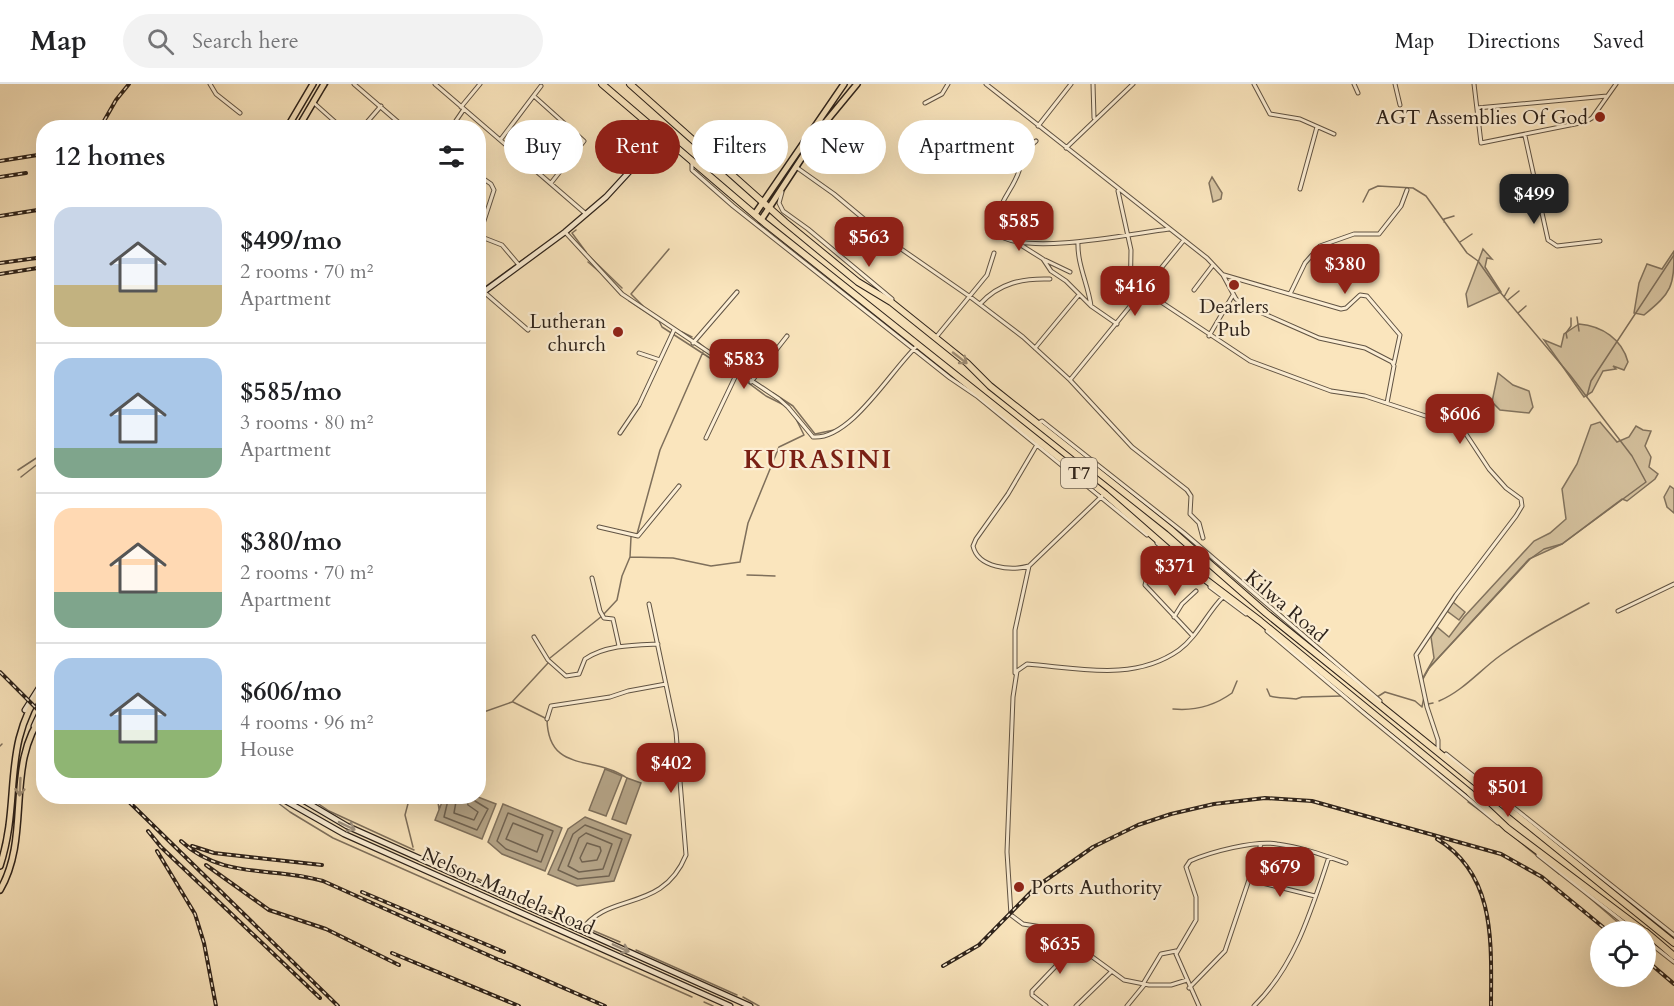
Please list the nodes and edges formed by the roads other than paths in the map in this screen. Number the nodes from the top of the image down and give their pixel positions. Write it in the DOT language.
graph roads {
  1 [pos="210,84"];
  2 [pos="314,84"];
  3 [pos="324,84"];
  4 [pos="354,84"];
  5 [pos="435,84"];
  6 [pos="480,84"];
  7 [pos="630,84"];
  8 [pos="844,84"];
  9 [pos="857,84"];
  10 [pos="948,84"];
  11 [pos="986,84"];
  12 [pos="1071,84"];
  13 [pos="1093,84"];
  14 [pos="1133,84"];
  15 [pos="1254,84"];
  16 [pos="1354,84"];
  17 [pos="1395,84"];
  18 [pos="1474,84"];
  19 [pos="1616,84"];
  20 [pos="602,85"];
  21 [pos="541,86"];
  22 [pos="1358,93"];
  23 [pos="1608,96"];
  24 [pos="535,97"];
  25 [pos="313,102"];
  26 [pos="925,103"];
  27 [pos="1400,105"];
  28 [pos="381,106"];
  29 [pos="463,108"];
  30 [pos="1477,108"];
  31 [pos="240,113"];
  32 [pos="1095,119"];
  33 [pos="292,120"];
  34 [pos="303,120"];
  35 [pos="333,120"];
  36 [pos="369,120"];
  37 [pos="396,120"];
  38 [pos="456,120"];
  39 [pos="477,120"];
  40 [pos="645,120"];
  41 [pos="1038,126"];
  42 [pos="486,127"];
  43 [pos="1317,127"];
  44 [pos="1334,134"];
  45 [pos="1525,136"];
  46 [pos="501,140"];
  47 [pos="1036,141"];
  48 [pos="1066,148"];
  49 [pos="680,150"];
  50 [pos="692,161"];
  51 [pos="794,166"];
  52 [pos="627,174"];
  53 [pos="697,174"];
  54 [pos="707,174"];
  55 [pos="486,182"];
  56 [pos="551,183"];
  57 [pos="784,183"];
  58 [pos="1117,189"];
  59 [pos="1300,189"];
  60 [pos="1407,190"];
  61 [pos="773,196"];
  62 [pos="756,198"];
  63 [pos="766,206"];
  64 [pos="586,214"];
  65 [pos="755,214"];
  66 [pos="486,215"];
  67 [pos="777,215"];
  68 [pos="761,220"];
  69 [pos="1169,229"];
  70 [pos="565,232"];
  71 [pos="1129,234"];
  72 [pos="486,239"];
  73 [pos="1184,240"];
  74 [pos="1014,241"];
  75 [pos="1600,241"];
  76 [pos="1078,242"];
  77 [pos="994,253"];
  78 [pos="1043,259"];
  79 [pos="1213,264"];
  80 [pos="519,265"];
  81 [pos="1070,272"];
  82 [pos="1223,275"];
  83 [pos="1050,279"];
  84 [pos="486,290"];
  85 [pos="1143,290"];
  86 [pos="1194,290"];
  87 [pos="737,292"];
  88 [pos="486,293"];
  89 [pos="1290,294"];
  90 [pos="1233,295"];
  91 [pos="969,296"];
  92 [pos="1078,296"];
  93 [pos="980,304"];
  94 [pos="1091,306"];
  95 [pos="1130,307"];
  96 [pos="1117,324"];
  97 [pos="528,330"];
  98 [pos="674,330"];
  99 [pos="787,336"];
  100 [pos="1209,336"];
  101 [pos="935,338"];
  102 [pos="693,343"];
  103 [pos="915,348"];
  104 [pos="1035,348"];
  105 [pos="639,353"];
  106 [pos="660,360"];
  107 [pos="1393,364"];
  108 [pos="736,373"];
  109 [pos="1070,380"];
  110 [pos="751,382"];
  111 [pos="1387,403"];
  112 [pos="620,433"];
  113 [pos="706,438"];
  114 [pos="1038,443"];
  115 [pos="679,486"];
  116 [pos="1103,495"];
  117 [pos="599,527"];
  118 [pos="1203,538"];
  119 [pos="1170,553"];
  120 [pos="1029,566"];
  121 [pos="592,578"];
  122 [pos="1674,584"];
  123 [pos="1196,591"];
  124 [pos="1224,597"];
  125 [pos="649,604"];
  126 [pos="1618,611"];
  127 [pos="1174,618"];
  128 [pos="1192,635"];
  129 [pos="534,637"];
  130 [pos="658,644"];
  131 [pos="619,646"];
  132 [pos="1015,681"];
  133 [pos="666,684"];
  134 [pos="36,693"];
  135 [pos="36,696"];
  136 [pos="25,710"];
  137 [pos="1365,711"];
  138 [pos="547,719"];
  139 [pos="36,721"];
  140 [pos="36,724"];
  141 [pos="32,730"];
  142 [pos="1438,751"];
  143 [pos="290,804"];
  144 [pos="310,804"];
  145 [pos="1261,844"];
  146 [pos="1329,857"];
  147 [pos="1346,863"];
  148 [pos="0,866"];
  149 [pos="1250,880"];
  150 [pos="0,890"];
  151 [pos="1315,896"];
  152 [pos="1623,921"];
  153 [pos="1630,921"];
  154 [pos="581,931"];
  155 [pos="1674,935"];
  156 [pos="1656,941"];
  157 [pos="1674,943"];
  158 [pos="1075,946"];
  159 [pos="1656,948"];
  160 [pos="1176,951"];
  161 [pos="1674,956"];
  162 [pos="1674,962"];
  163 [pos="1112,972"];
  164 [pos="1187,980"];
  165 [pos="1144,984"];
  166 [pos="1189,988"];
  167 [pos="730,1006"];
  168 [pos="750,1006"];
  169 [pos="1046,1006"];
  170 [pos="1076,1006"];
  171 [pos="1127,1006"];
  172 [pos="1199,1006"];
  173 [pos="1254,1006"];
  1 -- 31 [label="street"];
  2 -- 33 [label="main road"];
  3 -- 25 [label="main road"];
  4 -- 28 [label="street"];
  5 -- 29 [label="street"];
  6 -- 29 [label="street"];
  7 -- 62 [label="highway, Kilwa Road / T7"];
  8 -- 61 [label="main road"];
  9 -- 51 [label="main road"];
  10 -- 26 [label="street"];
  11 -- 41 [label="street"];
  12 -- 41 [label="street"];
  13 -- 32 [label="street"];
  14 -- 32 [label="street"];
  15 -- 43 [label="street"];
  16 -- 22 [label="street"];
  17 -- 27 [label="street"];
  18 -- 30 [label="street"];
  19 -- 23 [label="street"];
  20 -- 40 [label="highway, Kilwa Road / T7"];
  21 -- 24 [label="street"];
  23 -- 30 [label="street"];
  23 -- 45 [label="street"];
  24 -- 46 [label="street"];
  24 -- 56 [label="street"];
  25 -- 34 [label="main road"];
  25 -- 35 [label="street"];
  28 -- 36 [label="street"];
  28 -- 37 [label="street"];
  29 -- 38 [label="street"];
  29 -- 39 [label="street"];
  30 -- 45 [label="street"];
  32 -- 48 [label="street"];
  41 -- 48 [label="street"];
  42 -- 46 [label="street"];
  43 -- 44 [label="street"];
  43 -- 59 [label="street"];
  45 -- 75 [label="street"];
  46 -- 56 [label="street"];
  47 -- 74 [label="street"];
  48 -- 58 [label="street"];
  49 -- 50 [label="highway, Kilwa Road / T7"];
  51 -- 57 [label="main road"];
  51 -- 91 [label="street"];
  52 -- 64 [label="main road"];
  53 -- 103 [label="street"];
  54 -- 65 [label="highway, Kilwa Road / T7"];
  55 -- 66 [label="street"];
  56 -- 64 [label="street"];
  57 -- 61 [label="main road"];
  57 -- 101 [label="street"];
  58 -- 69 [label="street"];
  58 -- 71 [label="street"];
  60 -- 89 [label="street"];
  61 -- 62 [label="main road"];
  61 -- 63 [label="main road"];
  61 -- 67 [label="main road"];
  62 -- 63 [label="highway, Kilwa Road / T7"];
  63 -- 65 [label="main road"];
  63 -- 67 [label="highway, Kilwa Road / T7"];
  63 -- 68 [label="main road"];
  64 -- 70 [label="main road"];
  65 -- 68 [label="highway, Kilwa Road / T7"];
  67 -- 101 [label="highway, Kilwa Road / T7"];
  68 -- 103 [label="highway, Kilwa Road / T7"];
  69 -- 71 [label="street"];
  69 -- 73 [label="street"];
  70 -- 80 [label="main road"];
  70 -- 98 [label="street"];
  71 -- 76 [label="street"];
  71 -- 95 [label="street"];
  72 -- 80 [label="street"];
  73 -- 79 [label="street"];
  73 -- 85 [label="street"];
  74 -- 76 [label="street"];
  74 -- 78 [label="street"];
  76 -- 94 [label="street"];
  77 -- 91 [label="street"];
  78 -- 81 [label="street"];
  78 -- 92 [label="street"];
  79 -- 82 [label="street"];
  79 -- 86 [label="street"];
  80 -- 84 [label="main road"];
  82 -- 89 [label="street"];
  82 -- 90 [label="street"];
  83 -- 93 [label="street"];
  85 -- 95 [label="street"];
  85 -- 100 [label="street"];
  87 -- 102 [label="street"];
  88 -- 97 [label="street"];
  89 -- 107 [label="street"];
  90 -- 100 [label="street"];
  90 -- 107 [label="street"];
  91 -- 93 [label="street"];
  91 -- 101 [label="street"];
  92 -- 94 [label="street"];
  92 -- 104 [label="street"];
  93 -- 104 [label="street"];
  94 -- 96 [label="street"];
  95 -- 96 [label="street"];
  96 -- 109 [label="street"];
  98 -- 102 [label="street"];
  98 -- 106 [label="street"];
  99 -- 110 [label="street"];
  100 -- 111 [label="street"];
  101 -- 142 [label="highway, Kilwa Road / T7, one-way"];
  102 -- 108 [label="street"];
  103 -- 110 [label="street"];
  103 -- 114 [label="highway, Kilwa Road / T7"];
  104 -- 109 [label="street"];
  105 -- 106 [label="street"];
  106 -- 112 [label="street"];
  107 -- 111 [label="street"];
  108 -- 110 [label="street"];
  108 -- 113 [label="street"];
  109 -- 118 [label="street"];
  111 -- 142 [label="street"];
  114 -- 116 [label="highway, Kilwa Road / T7"];
  114 -- 120 [label="street"];
  115 -- 117 [label="street"];
  116 -- 119 [label="highway, Kilwa Road / T7"];
  116 -- 120 [label="street"];
  119 -- 124 [label="highway, Kilwa Road / T7"];
  119 -- 127 [label="street"];
  120 -- 132 [label="street"];
  121 -- 131 [label="street"];
  122 -- 126 [label="street"];
  123 -- 127 [label="street"];
  124 -- 128 [label="street"];
  124 -- 137 [label="highway, Kilwa Road / T7"];
  125 -- 130 [label="street"];
  127 -- 128 [label="street"];
  128 -- 132 [label="street"];
  129 -- 131 [label="street"];
  130 -- 131 [label="street"];
  130 -- 133 [label="street"];
  132 -- 158 [label="street"];
  133 -- 138 [label="street"];
  133 -- 154 [label="street"];
  134 -- 136 [label="main road"];
  135 -- 136 [label="main road"];
  136 -- 148 [label="main road"];
  137 -- 152 [label="street"];
  137 -- 153 [label="highway, Kilwa Road / T7"];
  139 -- 141 [label="main road"];
  140 -- 141 [label="main road"];
  141 -- 150 [label="main road, one-way"];
  142 -- 155 [label="street"];
  142 -- 157 [label="highway, Kilwa Road / T7"];
  143 -- 167 [label="main road, Nelson Mandela Road"];
  144 -- 154 [label="main road, Nelson Mandela Road, one-way"];
  145 -- 146 [label="street"];
  145 -- 149 [label="street"];
  145 -- 160 [label="street"];
  146 -- 147 [label="street"];
  146 -- 151 [label="street"];
  149 -- 151 [label="street"];
  149 -- 166 [label="street"];
  151 -- 173 [label="street"];
  154 -- 168 [label="main road, Nelson Mandela Road, one-way"];
  156 -- 161 [label="highway, Kilwa Road / T7"];
  158 -- 163 [label="street"];
  158 -- 169 [label="street"];
  159 -- 162 [label="street"];
  160 -- 164 [label="street"];
  160 -- 165 [label="street"];
  163 -- 165 [label="street"];
  163 -- 170 [label="street"];
  164 -- 165 [label="street"];
  164 -- 166 [label="street"];
  165 -- 171 [label="street"];
  166 -- 172 [label="street"];
}
